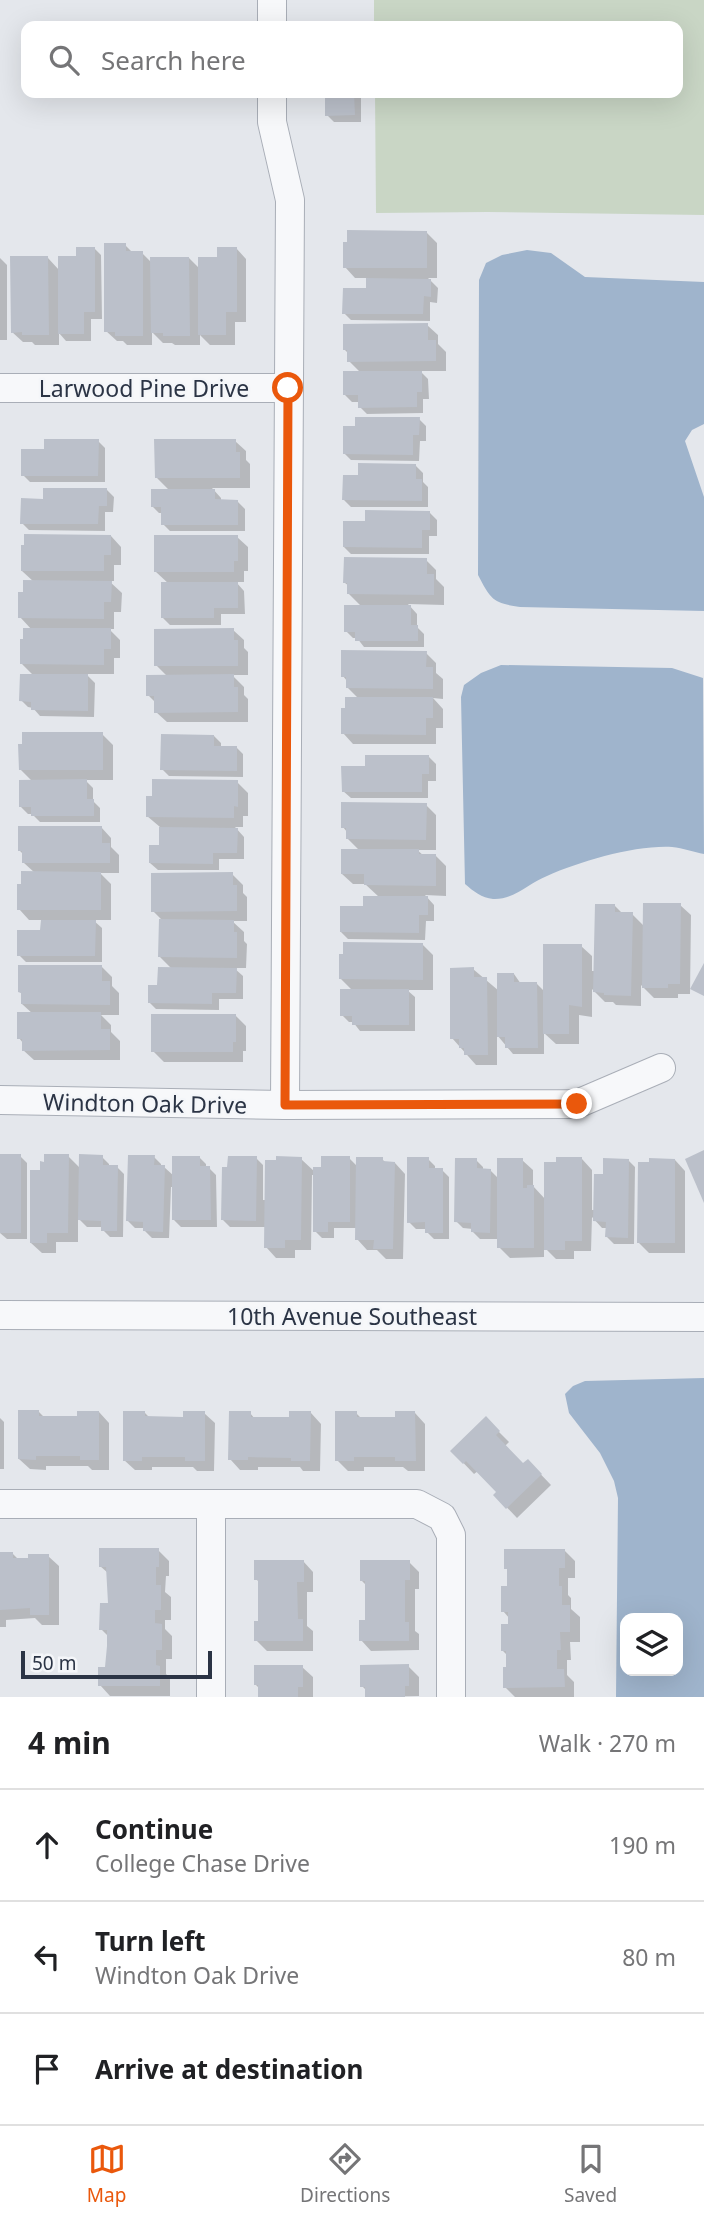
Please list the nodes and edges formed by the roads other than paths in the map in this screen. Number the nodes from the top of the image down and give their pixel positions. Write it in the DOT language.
graph roads {
  1 [pos="272,0"];
  2 [pos="272,21"];
  3 [pos="272,98"];
  4 [pos="0,388"];
  5 [pos="288,388"];
  6 [pos="661,1068"];
  7 [pos="0,1100"];
  8 [pos="285,1105"];
  9 [pos="0,1315"];
  10 [pos="704,1317"];
  11 [pos="0,1504"];
  12 [pos="211,1504"];
  13 [pos="211,1697"];
  14 [pos="451,1697"];
  1 -- 2 [label="street"];
  3 -- 5 [label="street"];
  4 -- 5 [label="street, Larwood Pine Drive"];
  5 -- 8 [label="street"];
  6 -- 8 [label="street, Windton Oak Drive"];
  7 -- 8 [label="street, Windton Oak Drive"];
  9 -- 10 [label="street, 10th Avenue Southeast"];
  11 -- 12 [label="street"];
  12 -- 13 [label="street"];
  12 -- 14 [label="street"];
}
